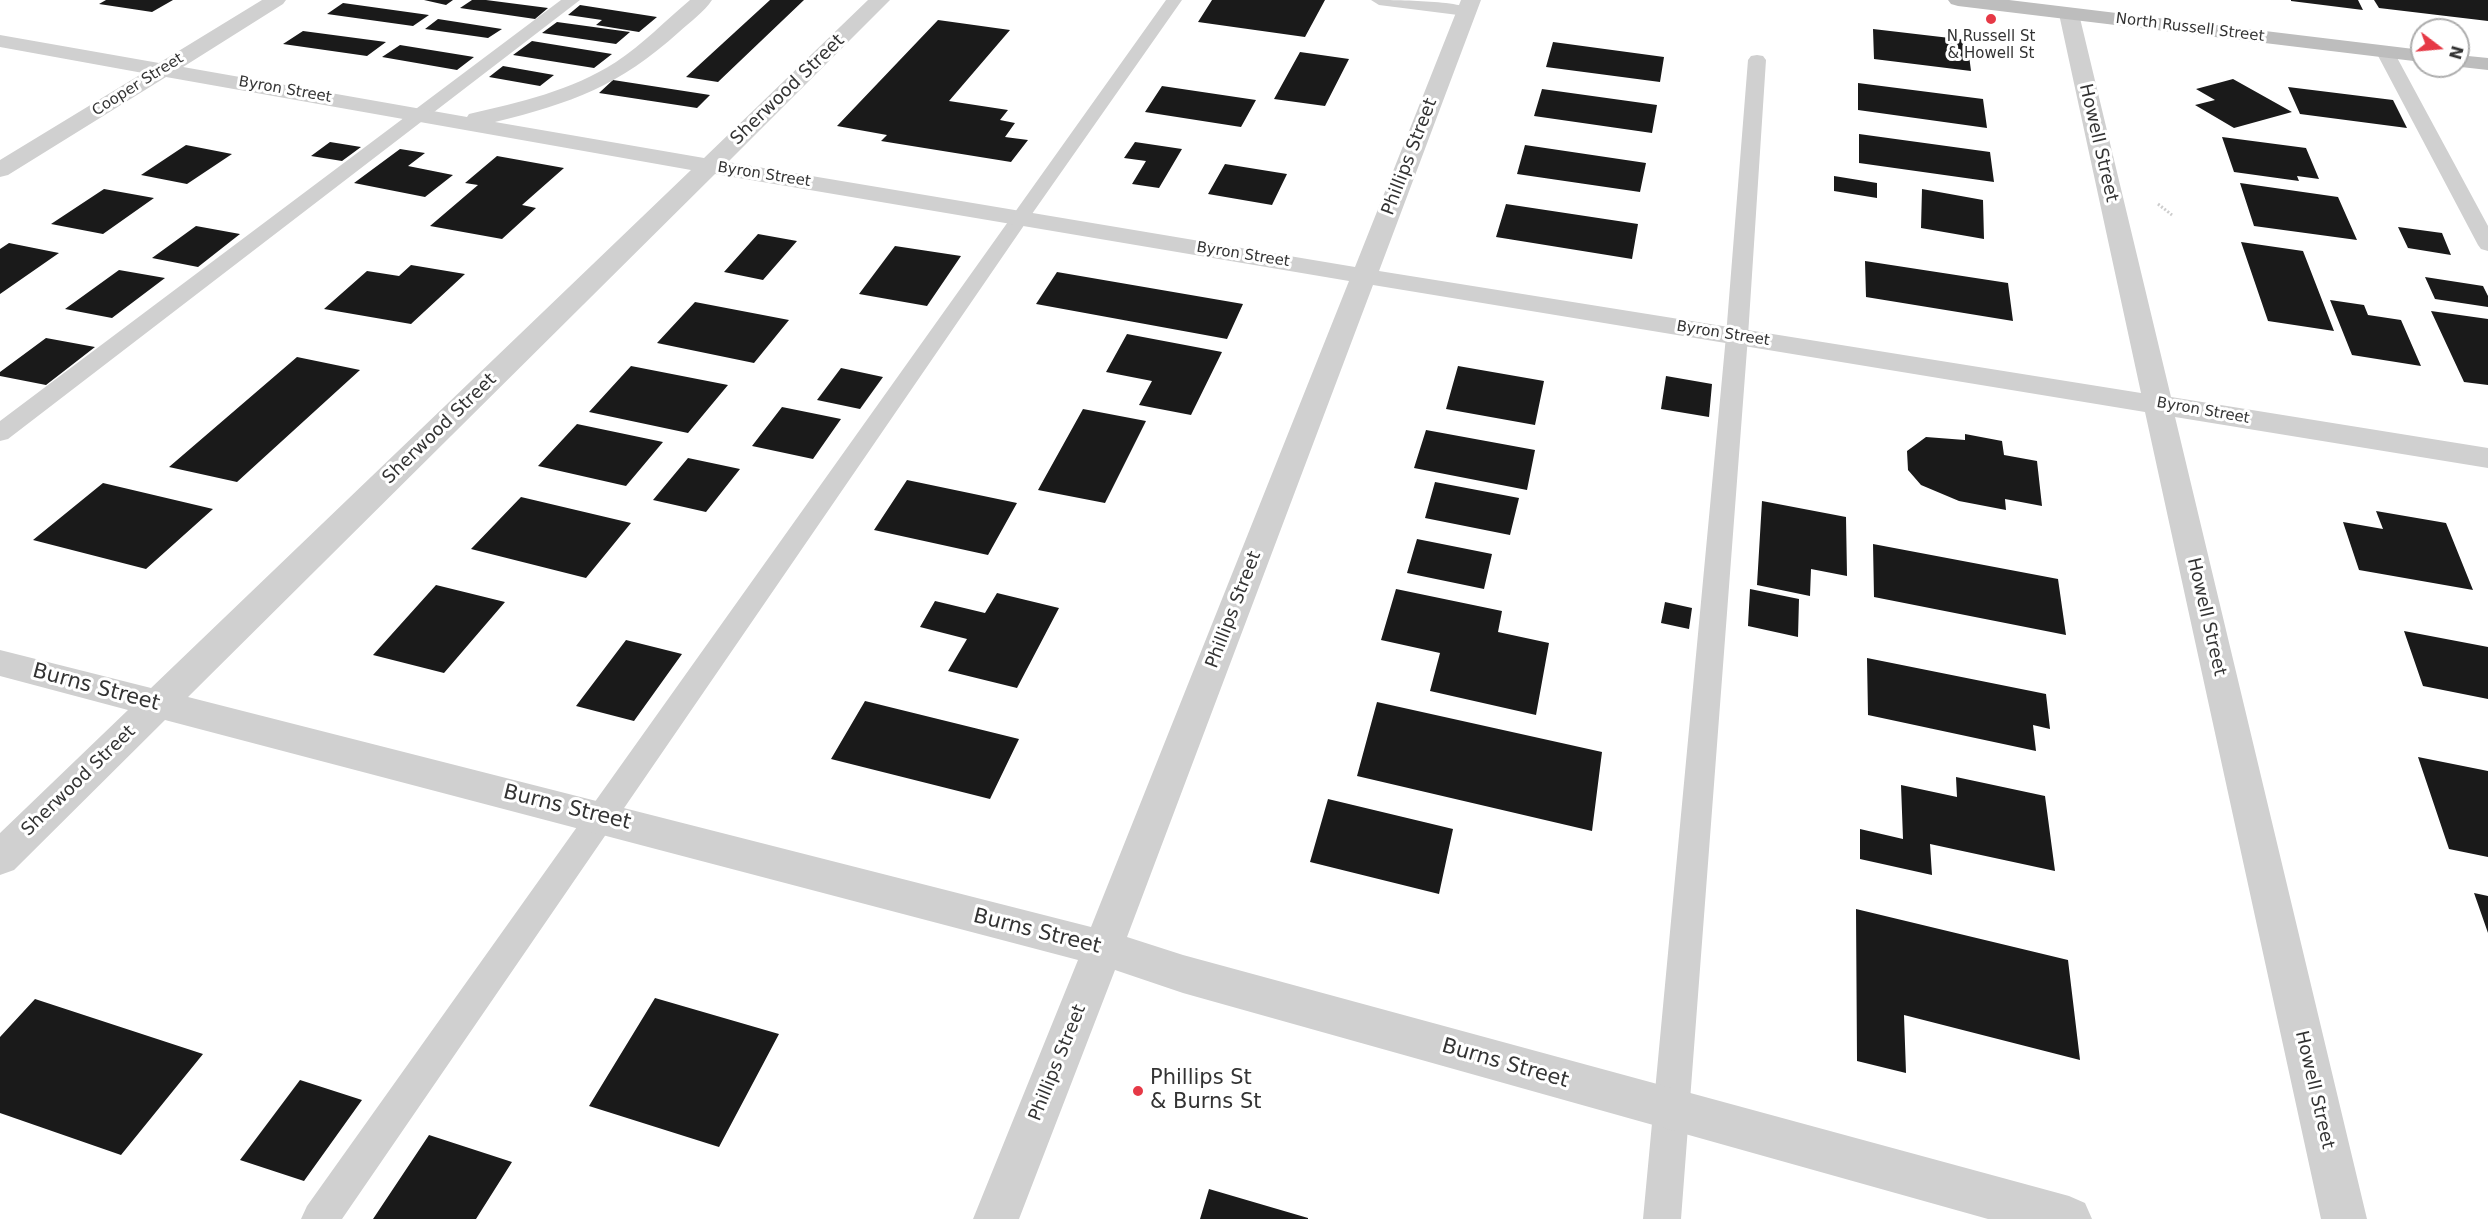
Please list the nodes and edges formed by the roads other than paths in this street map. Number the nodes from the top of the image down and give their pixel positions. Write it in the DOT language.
graph roads {
  1 [pos="276,0"];
  2 [pos="572,0"];
  3 [pos="702,0"];
  4 [pos="880,0"];
  5 [pos="1174,0"];
  6 [pos="1379,0"];
  7 [pos="1958,0"];
  8 [pos="1406,2"];
  9 [pos="1468,6"];
  10 [pos="2069,14"];
  11 [pos="0,41"];
  12 [pos="2385,52"];
  13 [pos="2410,55"];
  14 [pos="1757,60"];
  15 [pos="2470,62"];
  16 [pos="2488,64"];
  17 [pos="164,69"];
  18 [pos="422,114"];
  19 [pos="466,122"];
  20 [pos="710,166"];
  21 [pos="0,170"];
  22 [pos="1019,218"];
  23 [pos="2488,245"];
  24 [pos="1365,276"];
  25 [pos="1737,336"];
  26 [pos="2157,403"];
  27 [pos="0,433"];
  28 [pos="2488,458"];
  29 [pos="0,663"];
  30 [pos="158,704"];
  31 [pos="602,817"];
  32 [pos="0,858"];
  33 [pos="1103,948"];
  34 [pos="1671,1110"];
  35 [pos="320,1219"];
  36 [pos="996,1219"];
  37 [pos="1662,1219"];
  38 [pos="2069,1219"];
  39 [pos="2344,1219"];
  1 -- 17 [label="street, Cooper Street"];
  2 -- 18 [label="lane"];
  3 -- 19 [label="street"];
  4 -- 20 [label="street, Sherwood Street"];
  5 -- 22 [label="lane"];
  6 -- 8 [label="lane"];
  7 -- 10 [label="street, North Russell Street"];
  8 -- 9 [label="lane"];
  9 -- 24 [label="street, Phillips Street"];
  10 -- 12 [label="street, North Russell Street"];
  10 -- 26 [label="street, Howell Street"];
  11 -- 17 [label="street, Byron Street"];
  12 -- 13 [label="street, North Russell Street"];
  12 -- 23 [label="lane"];
  14 -- 25 [label="lane"];
  15 -- 16 [label="street"];
  17 -- 18 [label="street, Byron Street"];
  17 -- 21 [label="street, Cooper Street"];
  18 -- 19 [label="street, Byron Street"];
  18 -- 27 [label="lane"];
  19 -- 20 [label="street, Byron Street"];
  20 -- 22 [label="street, Byron Street"];
  20 -- 30 [label="street, Sherwood Street"];
  22 -- 24 [label="street, Byron Street"];
  22 -- 31 [label="lane"];
  24 -- 25 [label="street, Byron Street"];
  24 -- 33 [label="street, Phillips Street"];
  25 -- 26 [label="street, Byron Street"];
  25 -- 34 [label="lane"];
  26 -- 28 [label="street, Byron Street"];
  26 -- 39 [label="street, Howell Street"];
  29 -- 30 [label="street, Burns Street"];
  30 -- 31 [label="street, Burns Street"];
  30 -- 32 [label="street, Sherwood Street"];
  31 -- 33 [label="street, Burns Street"];
  31 -- 35 [label="lane"];
  33 -- 34 [label="street, Burns Street"];
  33 -- 36 [label="street, Phillips Street"];
  34 -- 37 [label="lane"];
  34 -- 38 [label="street, Burns Street"];
}
